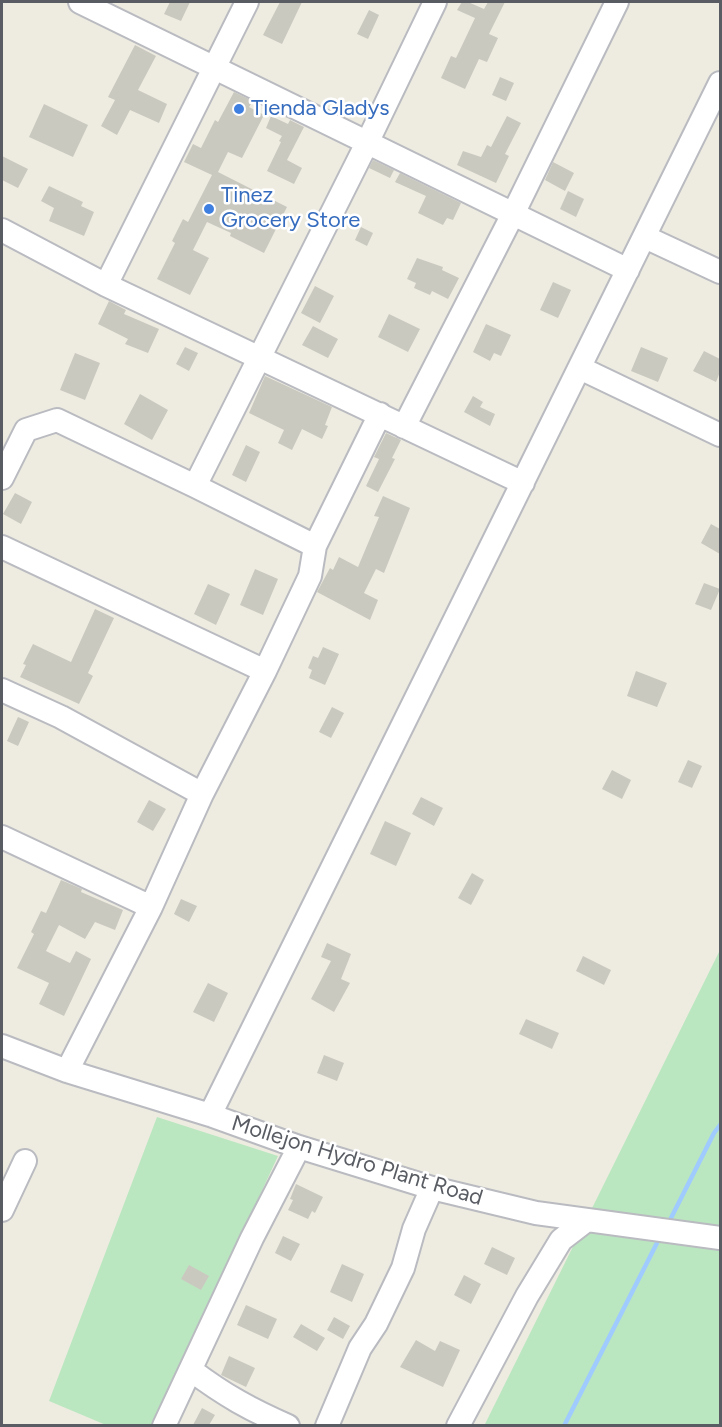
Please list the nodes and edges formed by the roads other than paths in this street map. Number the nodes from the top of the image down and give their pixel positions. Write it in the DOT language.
graph roads {
  1 [pos="80,2"];
  2 [pos="247,2"];
  3 [pos="435,2"];
  4 [pos="617,2"];
  5 [pos="214,68"];
  6 [pos="718,96"];
  7 [pos="367,143"];
  8 [pos="513,214"];
  9 [pos="2,230"];
  10 [pos="645,237"];
  11 [pos="628,270"];
  12 [pos="720,272"];
  13 [pos="106,285"];
  14 [pos="258,358"];
  15 [pos="580,368"];
  16 [pos="380,414"];
  17 [pos="404,427"];
  18 [pos="720,435"];
  19 [pos="2,478"];
  20 [pos="523,483"];
  21 [pos="195,486"];
  22 [pos="315,546"];
  23 [pos="2,547"];
  24 [pos="265,670"];
  25 [pos="2,690"];
  26 [pos="202,794"];
  27 [pos="2,837"];
  28 [pos="151,908"];
  29 [pos="2,1046"];
  30 [pos="68,1071"];
  31 [pos="210,1115"];
  32 [pos="299,1147"];
  33 [pos="25,1161"];
  34 [pos="432,1188"];
  35 [pos="2,1210"];
  36 [pos="587,1220"];
  37 [pos="720,1238"];
  38 [pos="191,1370"];
  39 [pos="164,1425"];
  40 [pos="288,1425"];
  41 [pos="327,1425"];
  42 [pos="458,1425"];
  1 -- 5 [label="street"];
  2 -- 5 [label="street"];
  3 -- 7 [label="street"];
  4 -- 8 [label="street"];
  5 -- 7 [label="street"];
  5 -- 13 [label="street"];
  6 -- 10 [label="street"];
  7 -- 8 [label="street"];
  7 -- 14 [label="street"];
  8 -- 11 [label="street"];
  8 -- 17 [label="street"];
  9 -- 13 [label="street"];
  10 -- 11 [label="street"];
  10 -- 12 [label="street"];
  11 -- 15 [label="street"];
  13 -- 14 [label="street"];
  14 -- 16 [label="street"];
  14 -- 21 [label="street"];
  15 -- 18 [label="street"];
  15 -- 20 [label="street"];
  16 -- 17 [label="street"];
  16 -- 22 [label="street"];
  17 -- 20 [label="street"];
  19 -- 21 [label="street"];
  20 -- 31 [label="street"];
  21 -- 22 [label="street"];
  22 -- 24 [label="street"];
  23 -- 24 [label="street"];
  24 -- 26 [label="street"];
  25 -- 26 [label="street"];
  26 -- 28 [label="street"];
  27 -- 28 [label="street"];
  28 -- 30 [label="street"];
  29 -- 30 [label="street, Mollejon Hydro Plant Road"];
  30 -- 31 [label="street, Mollejon Hydro Plant Road"];
  31 -- 32 [label="street, Mollejon Hydro Plant Road"];
  32 -- 34 [label="street, Mollejon Hydro Plant Road"];
  32 -- 38 [label="street"];
  33 -- 35 [label="street"];
  34 -- 36 [label="street, Mollejon Hydro Plant Road"];
  34 -- 41 [label="street"];
  36 -- 37 [label="street, Mollejon Hydro Plant Road"];
  36 -- 42 [label="street"];
  38 -- 39 [label="street"];
  38 -- 40 [label="street"];
}
